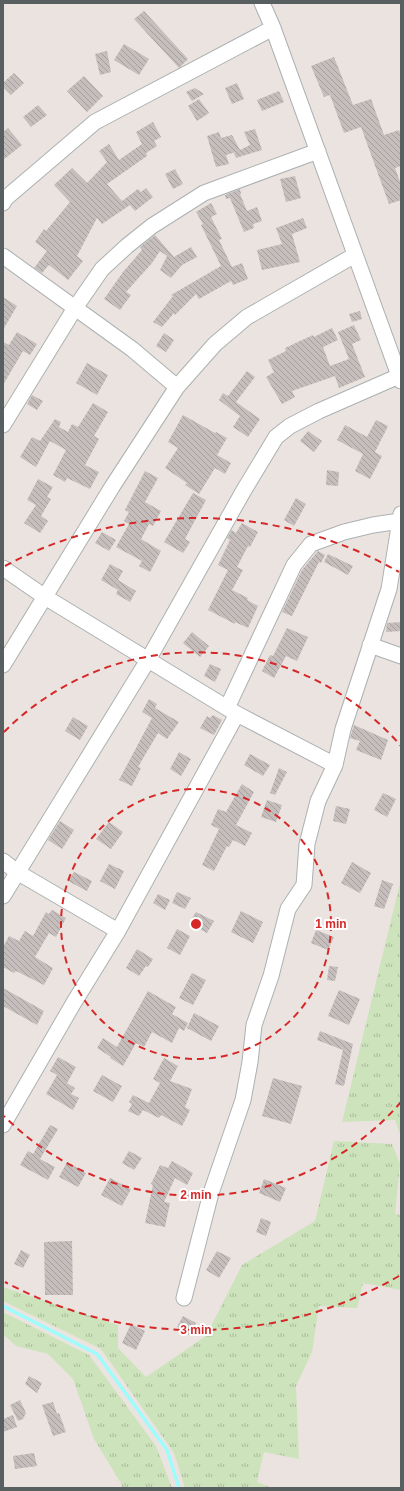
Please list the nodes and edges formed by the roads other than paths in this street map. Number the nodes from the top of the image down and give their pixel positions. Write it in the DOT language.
graph roads {
  1 [pos="262,3"];
  2 [pos="274,28"];
  3 [pos="318,151"];
  4 [pos="3,203"];
  5 [pos="355,255"];
  6 [pos="3,256"];
  7 [pos="75,308"];
  8 [pos="400,378"];
  9 [pos="177,386"];
  10 [pos="3,425"];
  11 [pos="400,518"];
  12 [pos="3,568"];
  13 [pos="46,597"];
  14 [pos="370,645"];
  15 [pos="401,656"];
  16 [pos="148,660"];
  17 [pos="3,665"];
  18 [pos="232,711"];
  19 [pos="335,765"];
  20 [pos="3,861"];
  21 [pos="17,872"];
  22 [pos="3,896"];
  23 [pos="118,931"];
  24 [pos="3,1125"];
  25 [pos="184,1298"];
  1 -- 2 [label="street"];
  2 -- 3 [label="street"];
  2 -- 4 [label="street"];
  3 -- 5 [label="street"];
  3 -- 7 [label="street"];
  5 -- 8 [label="street"];
  5 -- 9 [label="street"];
  6 -- 7 [label="street"];
  7 -- 9 [label="street"];
  7 -- 10 [label="street"];
  8 -- 16 [label="street"];
  9 -- 13 [label="street"];
  11 -- 14 [label="street"];
  11 -- 18 [label="street"];
  12 -- 13 [label="street"];
  13 -- 16 [label="street"];
  13 -- 17 [label="street"];
  14 -- 15 [label="street"];
  14 -- 19 [label="street"];
  16 -- 18 [label="street"];
  16 -- 21 [label="street"];
  18 -- 19 [label="street"];
  18 -- 23 [label="street"];
  19 -- 25 [label="street"];
  20 -- 21 [label="street"];
  21 -- 22 [label="street"];
  21 -- 23 [label="street"];
  23 -- 24 [label="street"];
}
